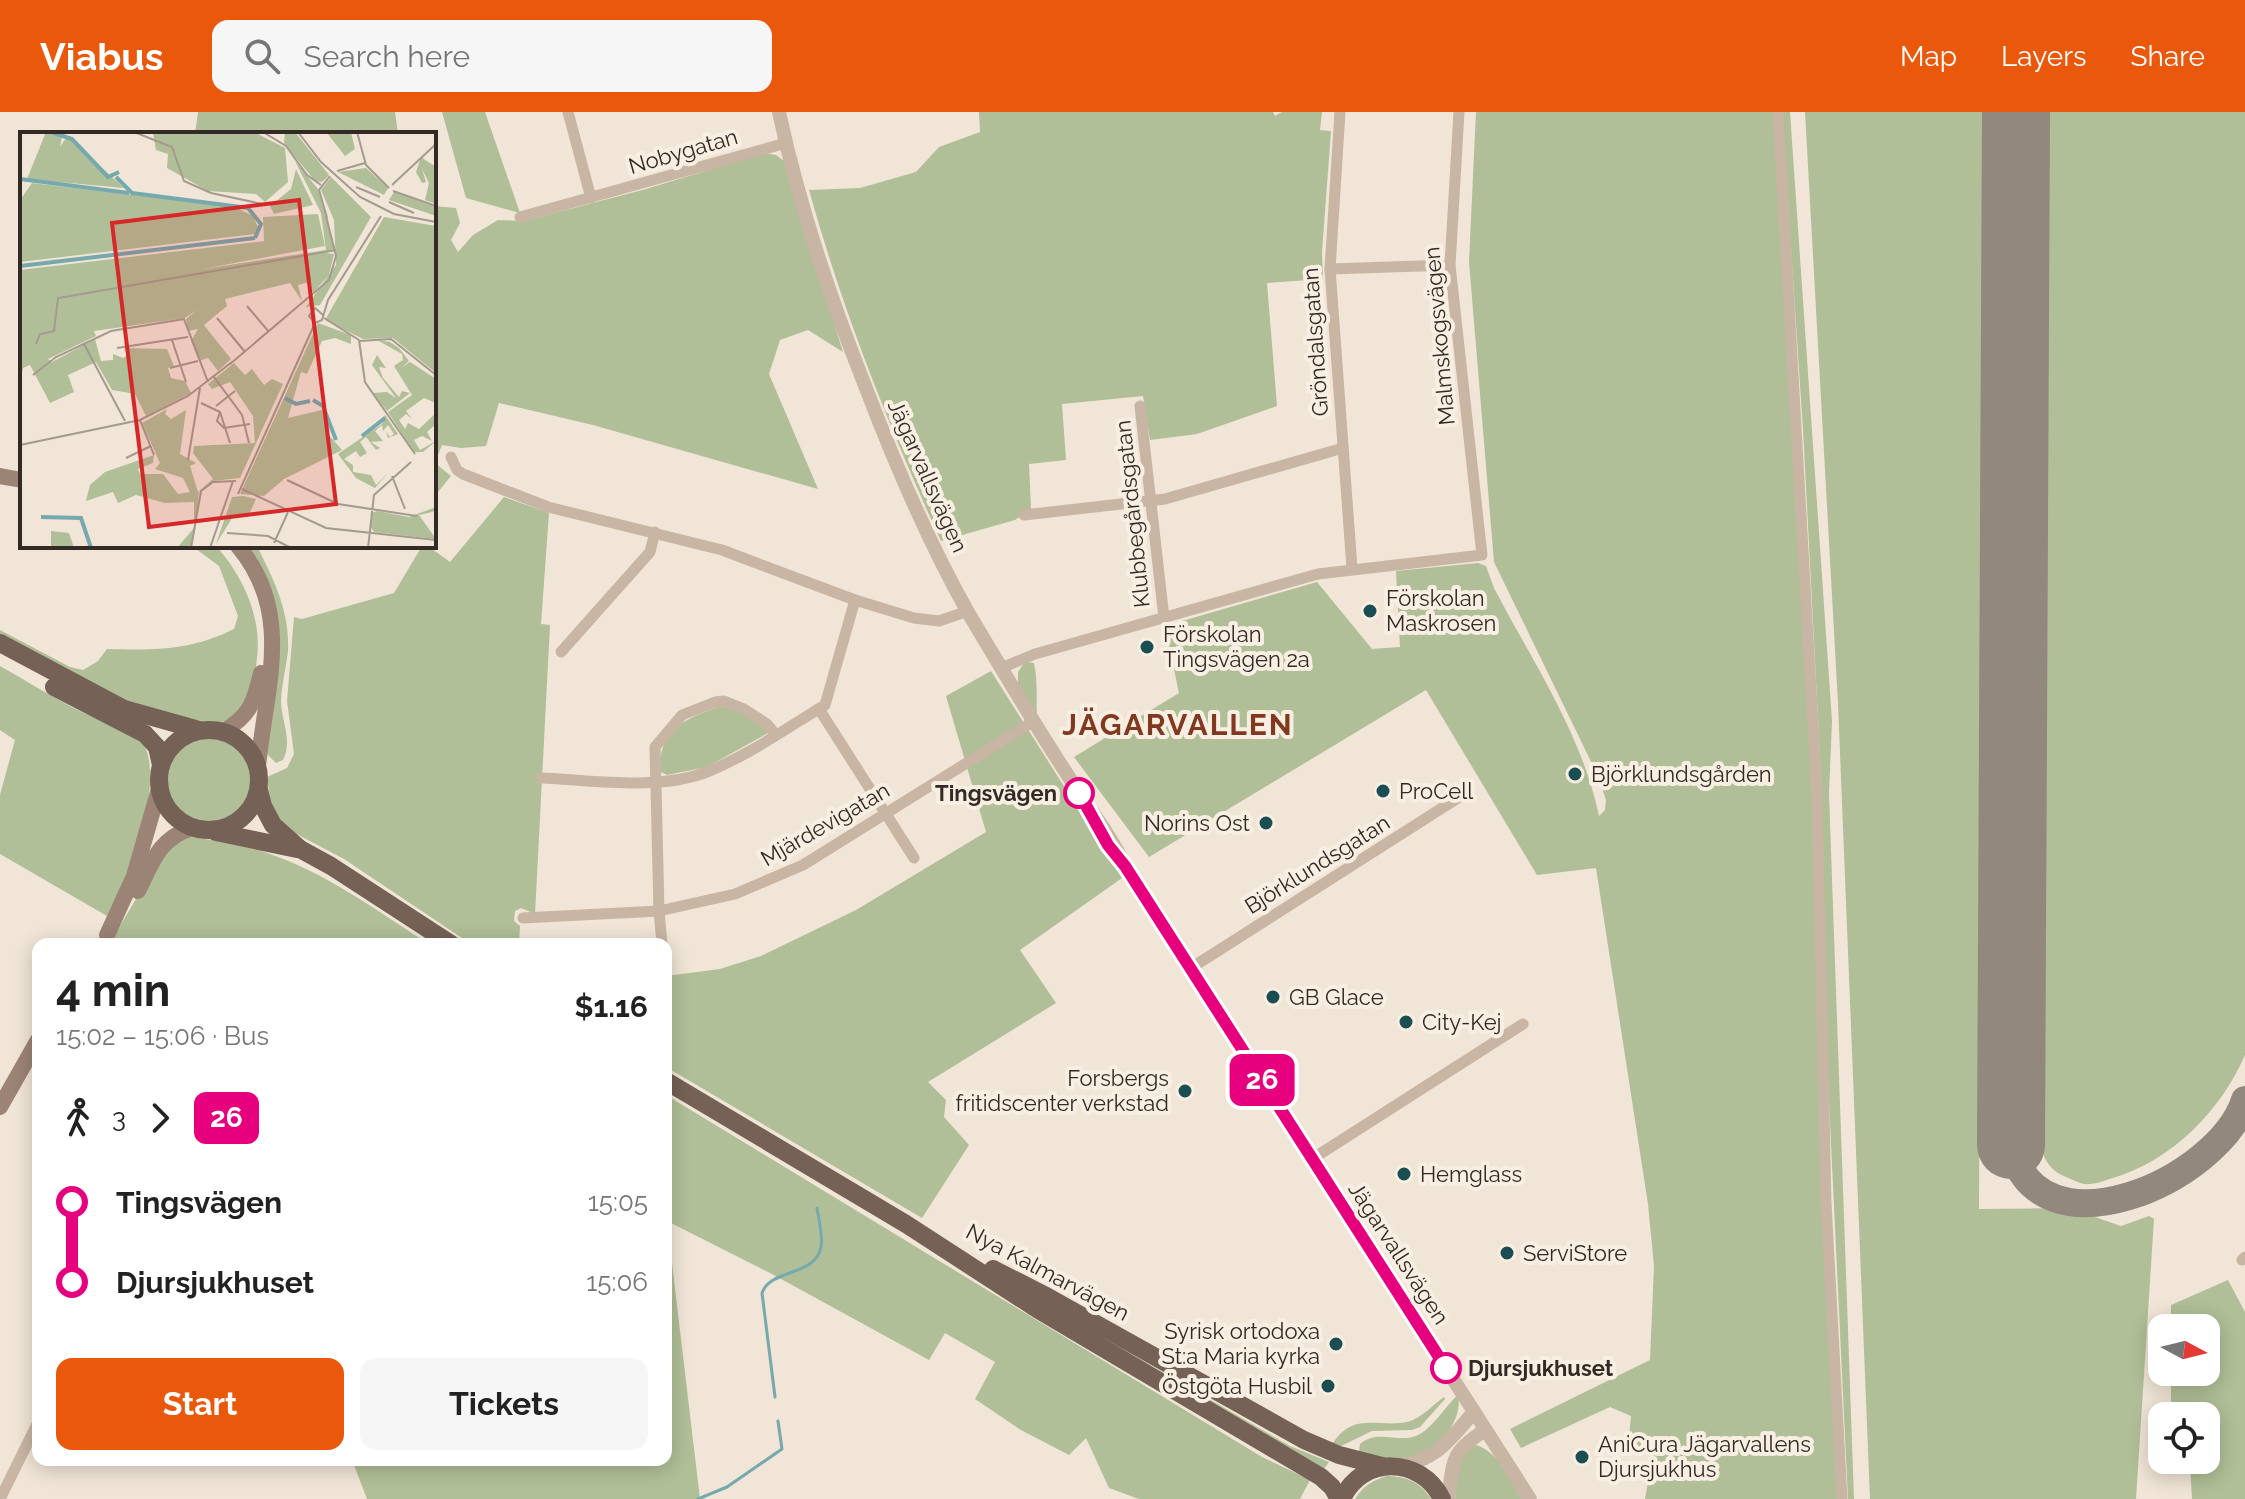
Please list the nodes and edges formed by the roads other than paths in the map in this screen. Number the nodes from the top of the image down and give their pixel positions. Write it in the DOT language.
graph roads {
  1 [pos="568,112"];
  2 [pos="1340,112"];
  3 [pos="1459,112"];
  4 [pos="1778,112"];
  5 [pos="783,117"];
  6 [pos="786,143"];
  7 [pos="591,198"];
  8 [pos="520,217"];
  9 [pos="1450,265"];
  10 [pos="1330,269"];
  11 [pos="1140,406"];
  12 [pos="1343,448"];
  13 [pos="451,457"];
  14 [pos="0,465"];
  15 [pos="20,469"];
  16 [pos="0,476"];
  17 [pos="20,480"];
  18 [pos="1151,501"];
  19 [pos="1024,515"];
  20 [pos="655,532"];
  21 [pos="226,548"];
  22 [pos="239,548"];
  23 [pos="1352,568"];
  24 [pos="855,600"];
  25 [pos="968,611"];
  26 [pos="1164,618"];
  27 [pos="0,643"];
  28 [pos="561,652"];
  29 [pos="0,654"];
  30 [pos="1001,668"];
  31 [pos="819,709"];
  32 [pos="1034,721"];
  33 [pos="202,730"];
  34 [pos="222,732"];
  35 [pos="776,735"];
  36 [pos="161,765"];
  37 [pos="258,767"];
  38 [pos="541,778"];
  39 [pos="655,782"];
  40 [pos="159,789"];
  41 [pos="259,790"];
  42 [pos="1464,794"];
  43 [pos="886,814"];
  44 [pos="200,829"];
  45 [pos="300,849"];
  46 [pos="914,858"];
  47 [pos="659,911"];
  48 [pos="523,918"];
  49 [pos="103,938"];
  50 [pos="104,938"];
  51 [pos="442,938"];
  52 [pos="661,938"];
  53 [pos="1191,968"];
  54 [pos="1523,1024"];
  55 [pos="32,1046"];
  56 [pos="32,1049"];
  57 [pos="672,1085"];
  58 [pos="0,1087"];
  59 [pos="0,1107"];
  60 [pos="1312,1159"];
  61 [pos="906,1224"];
  62 [pos="1474,1412"];
  63 [pos="1485,1430"];
  64 [pos="32,1434"];
  65 [pos="1391,1466"];
  66 [pos="0,1499"];
  67 [pos="1341,1499"];
  68 [pos="1442,1499"];
  69 [pos="1448,1499"];
  70 [pos="1530,1499"];
  71 [pos="1842,1499"];
  1 -- 7 [label="street"];
  2 -- 10 [label="street, Gröndalsgatan"];
  3 -- 9 [label="street, Malmskogsvägen"];
  4 -- 71 [label="street"];
  5 -- 6 [label="street, Jägarvallsvägen"];
  6 -- 7 [label="street, Nobygatan"];
  6 -- 25 [label="street, Jägarvallsvägen"];
  7 -- 8 [label="street, Nobygatan"];
  9 -- 10 [label="street"];
  9 -- 23 [label="street, Malmskogsvägen"];
  10 -- 12 [label="street, Gröndalsgatan"];
  11 -- 18 [label="street, Klubbegårdsgatan"];
  12 -- 18 [label="street"];
  12 -- 23 [label="street, Gröndalsgatan"];
  13 -- 20 [label="street"];
  14 -- 15 [label="main road"];
  16 -- 17 [label="main road"];
  18 -- 19 [label="street"];
  18 -- 26 [label="street, Klubbegårdsgatan"];
  20 -- 24 [label="street"];
  20 -- 28 [label="street"];
  21 -- 34 [label="main road"];
  22 -- 37 [label="main road"];
  23 -- 26 [label="street"];
  24 -- 25 [label="street"];
  24 -- 31 [label="street"];
  25 -- 30 [label="street, Jägarvallsvägen"];
  26 -- 30 [label="street"];
  27 -- 33 [label="main road"];
  29 -- 36 [label="main road"];
  30 -- 32 [label="street, Jägarvallsvägen"];
  31 -- 35 [label="street"];
  31 -- 43 [label="street"];
  32 -- 43 [label="street, Mjärdevigatan"];
  32 -- 53 [label="street, Jägarvallsvägen"];
  33 -- 34 [label="main road"];
  33 -- 36 [label="main road"];
  34 -- 37 [label="main road"];
  35 -- 39 [label="street"];
  35 -- 39 [label="street"];
  36 -- 40 [label="main road"];
  37 -- 41 [label="main road"];
  38 -- 39 [label="street"];
  39 -- 47 [label="street"];
  40 -- 44 [label="main road"];
  40 -- 49 [label="main road"];
  41 -- 44 [label="main road"];
  41 -- 45 [label="main road"];
  42 -- 53 [label="street, Björklundsgatan"];
  43 -- 46 [label="street"];
  43 -- 47 [label="street, Mjärdevigatan"];
  44 -- 45 [label="main road"];
  44 -- 50 [label="main road"];
  45 -- 51 [label="main road"];
  47 -- 48 [label="street, Mjärdevigatan"];
  47 -- 52 [label="street"];
  53 -- 60 [label="street, Jägarvallsvägen"];
  54 -- 60 [label="street"];
  55 -- 58 [label="main road"];
  56 -- 59 [label="main road"];
  57 -- 61 [label="main road, Nya Kalmarvägen"];
  60 -- 62 [label="street, Jägarvallsvägen"];
  61 -- 65 [label="main road, Nya Kalmarvägen"];
  61 -- 67 [label="main road, Nya Kalmarvägen"];
  62 -- 63 [label="street, Jägarvallsvägen"];
  62 -- 65 [label="street"];
  63 -- 69 [label="street"];
  63 -- 70 [label="street, Jägarvallsvägen"];
  64 -- 66 [label="street"];
  65 -- 67 [label="main road"];
  65 -- 68 [label="main road, Nya Kalmarvägen"];
}
